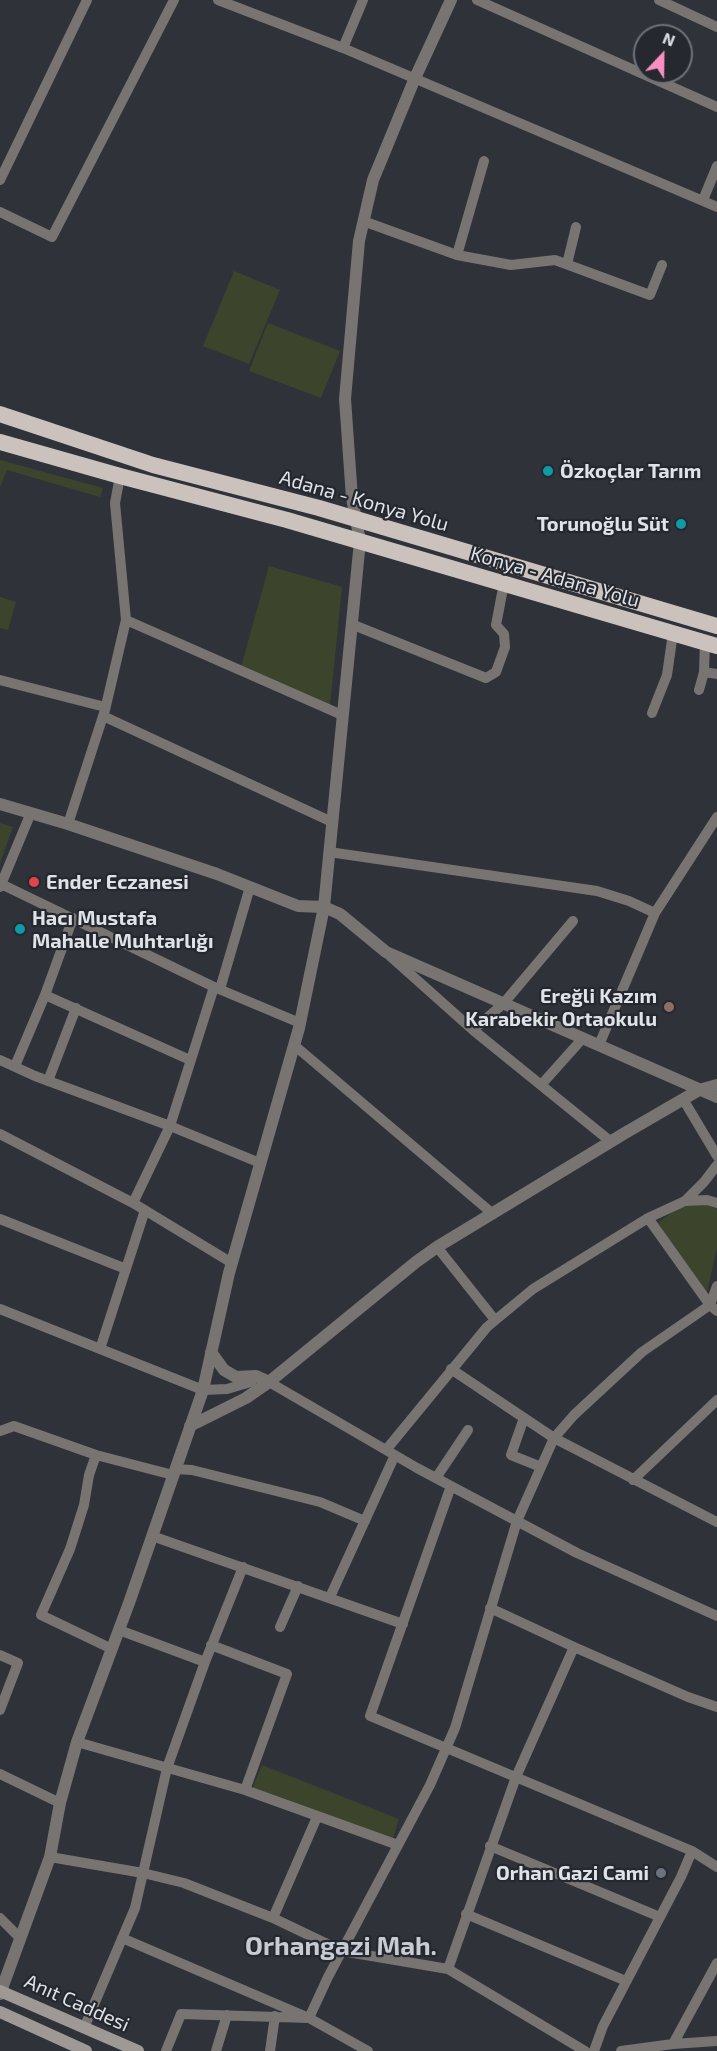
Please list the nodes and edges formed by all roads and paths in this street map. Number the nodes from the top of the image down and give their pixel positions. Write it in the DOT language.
graph roads {
  1 [pos="87,0"];
  2 [pos="174,0"];
  3 [pos="218,0"];
  4 [pos="363,0"];
  5 [pos="477,0"];
  6 [pos="659,0"];
  7 [pos="447,2"];
  8 [pos="717,27"];
  9 [pos="343,48"];
  10 [pos="415,78"];
  11 [pos="717,106"];
  12 [pos="484,161"];
  13 [pos="717,166"];
  14 [pos="0,180"];
  15 [pos="703,200"];
  16 [pos="717,207"];
  17 [pos="0,212"];
  18 [pos="363,221"];
  19 [pos="576,227"];
  20 [pos="457,255"];
  21 [pos="567,264"];
  22 [pos="662,265"];
  23 [pos="0,414"];
  24 [pos="3,445"];
  25 [pos="120,476"];
  26 [pos="354,519"];
  27 [pos="360,541"];
  28 [pos="504,584"];
  29 [pos="126,620"];
  30 [pos="351,624"];
  31 [pos="717,626"];
  32 [pos="673,633"];
  33 [pos="711,644"];
  34 [pos="704,672"];
  35 [pos="717,674"];
  36 [pos="0,680"];
  37 [pos="699,690"];
  38 [pos="104,711"];
  39 [pos="652,713"];
  40 [pos="342,715"];
  41 [pos="0,804"];
  42 [pos="30,814"];
  43 [pos="717,817"];
  44 [pos="332,822"];
  45 [pos="68,824"];
  46 [pos="329,852"];
  47 [pos="1,885"];
  48 [pos="250,887"];
  49 [pos="324,907"];
  50 [pos="655,913"];
  51 [pos="73,918"];
  52 [pos="573,921"];
  53 [pos="386,952"];
  54 [pos="217,988"];
  55 [pos="45,995"];
  56 [pos="503,1004"];
  57 [pos="76,1008"];
  58 [pos="300,1023"];
  59 [pos="473,1030"];
  60 [pos="583,1038"];
  61 [pos="294,1045"];
  62 [pos="599,1045"];
  63 [pos="0,1060"];
  64 [pos="190,1060"];
  65 [pos="15,1066"];
  66 [pos="48,1081"];
  67 [pos="541,1085"];
  68 [pos="717,1085"];
  69 [pos="702,1089"];
  70 [pos="717,1096"];
  71 [pos="683,1099"];
  72 [pos="170,1126"];
  73 [pos="0,1134"];
  74 [pos="610,1142"];
  75 [pos="717,1155"];
  76 [pos="260,1163"];
  77 [pos="717,1165"];
  78 [pos="685,1201"];
  79 [pos="134,1203"];
  80 [pos="717,1203"];
  81 [pos="146,1210"];
  82 [pos="493,1214"];
  83 [pos="648,1218"];
  84 [pos="0,1219"];
  85 [pos="437,1248"];
  86 [pos="232,1263"];
  87 [pos="126,1269"];
  88 [pos="717,1286"];
  89 [pos="713,1308"];
  90 [pos="0,1310"];
  91 [pos="495,1320"];
  92 [pos="100,1349"];
  93 [pos="211,1352"];
  94 [pos="451,1369"];
  95 [pos="256,1376"];
  96 [pos="269,1382"];
  97 [pos="202,1390"];
  98 [pos="717,1400"];
  99 [pos="524,1418"];
  100 [pos="190,1426"];
  101 [pos="468,1430"];
  102 [pos="0,1431"];
  103 [pos="554,1438"];
  104 [pos="390,1453"];
  105 [pos="96,1455"];
  106 [pos="541,1467"];
  107 [pos="174,1472"];
  108 [pos="436,1478"];
  109 [pos="633,1480"];
  110 [pos="451,1486"];
  111 [pos="364,1521"];
  112 [pos="517,1521"];
  113 [pos="717,1522"];
  114 [pos="152,1536"];
  115 [pos="243,1567"];
  116 [pos="298,1586"];
  117 [pos="330,1597"];
  118 [pos="490,1608"];
  119 [pos="717,1616"];
  120 [pos="403,1624"];
  121 [pos="280,1627"];
  122 [pos="119,1630"];
  123 [pos="211,1645"];
  124 [pos="574,1647"];
  125 [pos="112,1649"];
  126 [pos="0,1655"];
  127 [pos="205,1662"];
  128 [pos="717,1707"];
  129 [pos="0,1710"];
  130 [pos="77,1742"];
  131 [pos="446,1749"];
  132 [pos="166,1768"];
  133 [pos="0,1774"];
  134 [pos="516,1777"];
  135 [pos="245,1790"];
  136 [pos="60,1803"];
  137 [pos="317,1817"];
  138 [pos="398,1845"];
  139 [pos="490,1846"];
  140 [pos="692,1851"];
  141 [pos="50,1857"];
  142 [pos="717,1866"];
  143 [pos="143,1873"];
  144 [pos="466,1914"];
  145 [pos="660,1917"];
  146 [pos="0,1918"];
  147 [pos="273,1918"];
  148 [pos="122,1938"];
  149 [pos="21,1939"];
  150 [pos="342,1951"];
  151 [pos="717,1963"];
  152 [pos="448,1969"];
  153 [pos="626,1981"];
  154 [pos="0,1992"];
  155 [pos="0,2012"];
  156 [pos="227,2015"];
  157 [pos="275,2016"];
  158 [pos="309,2018"];
  159 [pos="84,2028"];
  160 [pos="717,2041"];
  161 [pos="673,2044"];
  162 [pos="86,2051"];
  163 [pos="138,2051"];
  164 [pos="166,2051"];
  165 [pos="216,2051"];
  166 [pos="270,2051"];
  167 [pos="368,2051"];
  168 [pos="585,2051"];
  169 [pos="594,2051"];
  170 [pos="621,2051"];
  1 -- 14 [label="street"];
  2 -- 17 [label="street"];
  3 -- 9 [label="street"];
  4 -- 9 [label="street"];
  5 -- 11 [label="street"];
  6 -- 8 [label="street"];
  7 -- 10 [label="street"];
  9 -- 10 [label="street"];
  10 -- 15 [label="street"];
  10 -- 18 [label="street"];
  12 -- 20 [label="street"];
  13 -- 15 [label="street"];
  15 -- 16 [label="street"];
  18 -- 20 [label="street"];
  18 -- 26 [label="street"];
  19 -- 21 [label="street"];
  20 -- 21 [label="street"];
  21 -- 22 [label="street"];
  23 -- 26 [label="highway, Adana - Konya Yolu"];
  24 -- 25 [label="highway, Konya - Adana Yolu"];
  25 -- 27 [label="highway, Konya - Adana Yolu"];
  25 -- 29 [label="street"];
  26 -- 27 [label="street"];
  26 -- 31 [label="highway, Adana - Konya Yolu"];
  27 -- 28 [label="highway, Konya - Adana Yolu"];
  27 -- 30 [label="street"];
  28 -- 30 [label="street"];
  28 -- 32 [label="highway, Konya - Adana Yolu"];
  29 -- 38 [label="street"];
  29 -- 40 [label="street"];
  30 -- 40 [label="street"];
  32 -- 33 [label="highway, Konya - Adana Yolu"];
  32 -- 39 [label="street"];
  33 -- 34 [label="street"];
  34 -- 35 [label="street"];
  34 -- 37 [label="street"];
  36 -- 38 [label="street"];
  38 -- 44 [label="street"];
  38 -- 45 [label="street"];
  40 -- 44 [label="street"];
  41 -- 42 [label="street"];
  42 -- 45 [label="street"];
  42 -- 47 [label="street"];
  43 -- 50 [label="street"];
  44 -- 46 [label="street"];
  45 -- 48 [label="street"];
  46 -- 49 [label="street"];
  46 -- 50 [label="street"];
  47 -- 51 [label="street"];
  48 -- 49 [label="street"];
  48 -- 54 [label="street"];
  49 -- 53 [label="street"];
  49 -- 58 [label="street"];
  50 -- 62 [label="street"];
  51 -- 54 [label="street"];
  51 -- 55 [label="street"];
  52 -- 56 [label="street"];
  53 -- 56 [label="street"];
  53 -- 59 [label="street"];
  54 -- 58 [label="street"];
  54 -- 64 [label="street"];
  55 -- 57 [label="street"];
  55 -- 65 [label="street"];
  56 -- 59 [label="street"];
  56 -- 60 [label="street"];
  57 -- 64 [label="street"];
  57 -- 66 [label="street"];
  58 -- 61 [label="street"];
  59 -- 67 [label="street"];
  60 -- 62 [label="street"];
  60 -- 67 [label="street"];
  61 -- 76 [label="street"];
  61 -- 82 [label="street"];
  62 -- 69 [label="street"];
  63 -- 65 [label="street"];
  64 -- 72 [label="street"];
  65 -- 66 [label="street"];
  66 -- 72 [label="street"];
  67 -- 74 [label="street"];
  68 -- 69 [label="street"];
  69 -- 70 [label="street"];
  69 -- 71 [label="street"];
  71 -- 74 [label="street"];
  71 -- 75 [label="street"];
  72 -- 76 [label="street"];
  72 -- 79 [label="street"];
  73 -- 79 [label="street"];
  74 -- 82 [label="street"];
  76 -- 86 [label="street"];
  77 -- 78 [label="street"];
  78 -- 80 [label="street"];
  78 -- 83 [label="street"];
  79 -- 81 [label="street"];
  81 -- 86 [label="street"];
  81 -- 87 [label="street"];
  82 -- 85 [label="street"];
  83 -- 89 [label="street"];
  83 -- 91 [label="street"];
  84 -- 87 [label="street"];
  85 -- 91 [label="street"];
  85 -- 96 [label="street"];
  86 -- 93 [label="street"];
  87 -- 92 [label="street"];
  88 -- 89 [label="street"];
  89 -- 103 [label="street"];
  90 -- 92 [label="street"];
  91 -- 94 [label="street"];
  92 -- 97 [label="street"];
  93 -- 95 [label="street"];
  93 -- 97 [label="street"];
  94 -- 99 [label="street"];
  94 -- 104 [label="street"];
  95 -- 96 [label="street"];
  95 -- 97 [label="street"];
  96 -- 100 [label="street"];
  96 -- 104 [label="street"];
  97 -- 100 [label="street"];
  98 -- 109 [label="street"];
  99 -- 103 [label="street"];
  99 -- 106 [label="street"];
  100 -- 107 [label="street"];
  101 -- 108 [label="street"];
  102 -- 105 [label="street"];
  103 -- 106 [label="street"];
  103 -- 109 [label="street"];
  104 -- 108 [label="street"];
  104 -- 111 [label="street"];
  105 -- 107 [label="street"];
  105 -- 125 [label="street"];
  106 -- 112 [label="street"];
  107 -- 111 [label="street"];
  107 -- 114 [label="street"];
  108 -- 110 [label="street"];
  109 -- 113 [label="street"];
  110 -- 112 [label="street"];
  110 -- 120 [label="street"];
  111 -- 117 [label="street"];
  112 -- 118 [label="street"];
  112 -- 119 [label="street"];
  114 -- 115 [label="street"];
  114 -- 122 [label="street"];
  115 -- 116 [label="street"];
  115 -- 123 [label="street"];
  116 -- 117 [label="street"];
  116 -- 121 [label="street"];
  117 -- 120 [label="street"];
  118 -- 124 [label="street"];
  118 -- 131 [label="street"];
  120 -- 131 [label="street"];
  122 -- 125 [label="street"];
  122 -- 127 [label="street"];
  123 -- 127 [label="street"];
  123 -- 135 [label="street"];
  124 -- 128 [label="street"];
  124 -- 134 [label="street"];
  125 -- 130 [label="street"];
  126 -- 129 [label="street"];
  127 -- 132 [label="street"];
  130 -- 132 [label="street"];
  130 -- 136 [label="street"];
  131 -- 134 [label="street"];
  131 -- 138 [label="street"];
  132 -- 135 [label="street"];
  132 -- 143 [label="street"];
  133 -- 136 [label="street"];
  134 -- 139 [label="street"];
  134 -- 140 [label="street"];
  135 -- 137 [label="street"];
  136 -- 141 [label="street"];
  137 -- 138 [label="street"];
  137 -- 147 [label="street"];
  138 -- 150 [label="street"];
  139 -- 144 [label="street"];
  139 -- 145 [label="street"];
  140 -- 142 [label="street"];
  140 -- 145 [label="street"];
  141 -- 143 [label="street"];
  141 -- 149 [label="street"];
  143 -- 147 [label="street"];
  143 -- 148 [label="street"];
  144 -- 152 [label="street"];
  144 -- 153 [label="street"];
  145 -- 153 [label="street"];
  146 -- 149 [label="street"];
  147 -- 150 [label="street"];
  148 -- 158 [label="street"];
  148 -- 159 [label="street"];
  149 -- 154 [label="street"];
  150 -- 152 [label="street"];
  150 -- 158 [label="street"];
  151 -- 161 [label="street"];
  152 -- 168 [label="street"];
  153 -- 169 [label="street"];
  154 -- 159 [label="main road, Anıt Caddesi"];
  155 -- 162 [label="main road"];
  156 -- 157 [label="street"];
  156 -- 164 [label="street"];
  156 -- 165 [label="street"];
  157 -- 158 [label="street"];
  157 -- 166 [label="street"];
  158 -- 167 [label="street"];
  159 -- 163 [label="main road, Anıt Caddesi"];
  160 -- 161 [label="street"];
  161 -- 170 [label="street"];
}
